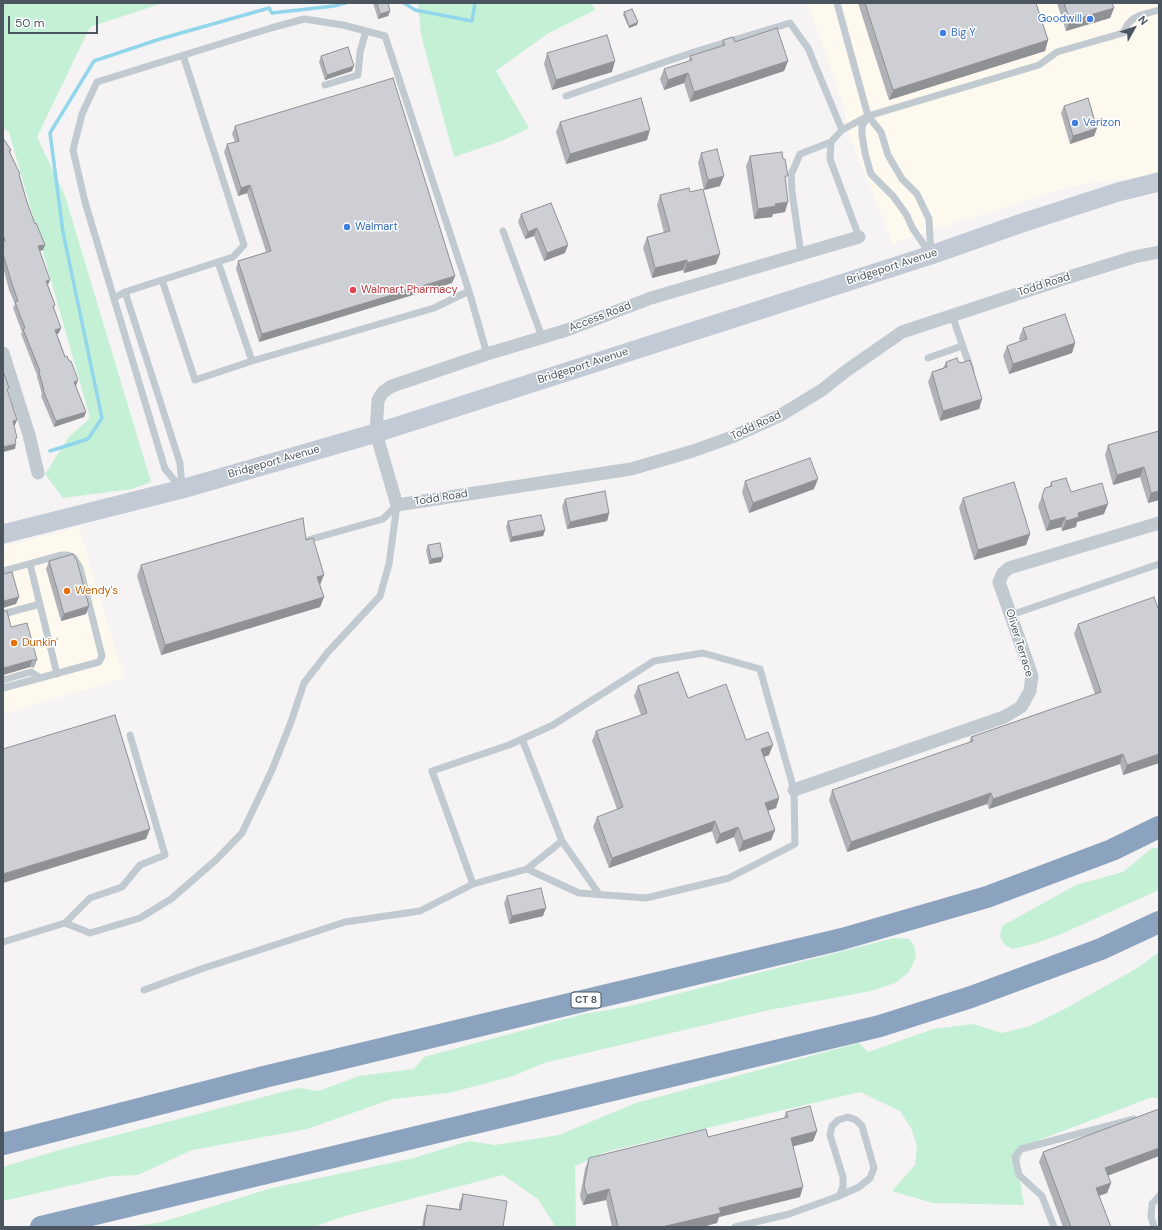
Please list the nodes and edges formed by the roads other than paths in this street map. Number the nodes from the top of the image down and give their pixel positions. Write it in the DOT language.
graph roads {
  1 [pos="837,3"];
  2 [pos="1159,10"];
  3 [pos="366,31"];
  4 [pos="183,55"];
  5 [pos="325,85"];
  6 [pos="566,96"];
  7 [pos="868,116"];
  8 [pos="842,130"];
  9 [pos="831,142"];
  10 [pos="1159,182"];
  11 [pos="503,231"];
  12 [pos="859,237"];
  13 [pos="1159,252"];
  14 [pos="801,254"];
  15 [pos="931,255"];
  16 [pos="218,262"];
  17 [pos="162,280"];
  18 [pos="469,291"];
  19 [pos="125,292"];
  20 [pos="114,298"];
  21 [pos="952,315"];
  22 [pos="542,337"];
  23 [pos="962,346"];
  24 [pos="3,353"];
  25 [pos="487,354"];
  26 [pos="928,358"];
  27 [pos="252,361"];
  28 [pos="973,376"];
  29 [pos="376,433"];
  30 [pos="38,473"];
  31 [pos="182,489"];
  32 [pos="397,505"];
  33 [pos="1159,523"];
  34 [pos="3,534"];
  35 [pos="308,540"];
  36 [pos="30,564"];
  37 [pos="1159,564"];
  38 [pos="3,571"];
  39 [pos="40,604"];
  40 [pos="6,611"];
  41 [pos="1011,615"];
  42 [pos="57,674"];
  43 [pos="40,678"];
  44 [pos="3,680"];
  45 [pos="3,688"];
  46 [pos="130,735"];
  47 [pos="522,739"];
  48 [pos="794,790"];
  49 [pos="1159,827"];
  50 [pos="562,841"];
  51 [pos="527,868"];
  52 [pos="473,884"];
  53 [pos="599,894"];
  54 [pos="1159,922"];
  55 [pos="65,923"];
  56 [pos="3,942"];
  57 [pos="144,990"];
  58 [pos="1144,1117"];
  59 [pos="3,1144"];
  60 [pos="839,1196"];
  61 [pos="1159,1196"];
  62 [pos="41,1227"];
  63 [pos="735,1227"];
  64 [pos="1054,1227"];
  65 [pos="1154,1227"];
  1 -- 7 [label="lane"];
  2 -- 7 [label="lane"];
  3 -- 4 [label="lane"];
  3 -- 5 [label="lane"];
  3 -- 18 [label="lane"];
  4 -- 16 [label="lane"];
  4 -- 20 [label="lane"];
  6 -- 8 [label="lane"];
  7 -- 8 [label="lane"];
  7 -- 15 [label="lane"];
  7 -- 15 [label="lane"];
  8 -- 9 [label="lane"];
  9 -- 12 [label="lane"];
  9 -- 14 [label="lane"];
  10 -- 15 [label="main road, Bridgeport Avenue"];
  11 -- 22 [label="lane"];
  12 -- 14 [label="street, Access Road"];
  13 -- 21 [label="street, Todd Road"];
  14 -- 22 [label="street, Access Road"];
  15 -- 29 [label="main road, Bridgeport Avenue"];
  16 -- 17 [label="lane"];
  16 -- 27 [label="lane"];
  17 -- 19 [label="lane"];
  17 -- 27 [label="lane"];
  18 -- 25 [label="lane"];
  18 -- 27 [label="lane"];
  19 -- 20 [label="lane"];
  19 -- 31 [label="lane"];
  20 -- 31 [label="lane"];
  21 -- 23 [label="lane"];
  21 -- 32 [label="street, Todd Road"];
  22 -- 25 [label="street, Access Road"];
  23 -- 26 [label="lane"];
  23 -- 28 [label="lane"];
  24 -- 30 [label="street"];
  25 -- 29 [label="street, Access Road"];
  29 -- 31 [label="main road, Bridgeport Avenue"];
  29 -- 32 [label="street"];
  31 -- 34 [label="main road, Bridgeport Avenue"];
  32 -- 35 [label="lane"];
  32 -- 55 [label="lane"];
  33 -- 41 [label="street, Oliver Terrace"];
  36 -- 38 [label="lane"];
  36 -- 39 [label="lane"];
  36 -- 42 [label="lane"];
  37 -- 41 [label="lane"];
  39 -- 40 [label="lane"];
  39 -- 42 [label="lane"];
  41 -- 48 [label="street, Oliver Terrace"];
  42 -- 43 [label="lane"];
  43 -- 44 [label="lane"];
  43 -- 45 [label="lane"];
  46 -- 55 [label="lane"];
  47 -- 48 [label="lane"];
  47 -- 50 [label="lane"];
  47 -- 52 [label="lane"];
  48 -- 53 [label="lane"];
  49 -- 59 [label="highway, CT 8"];
  50 -- 51 [label="lane"];
  50 -- 53 [label="lane"];
  51 -- 52 [label="lane"];
  51 -- 53 [label="lane"];
  52 -- 57 [label="lane"];
  54 -- 62 [label="highway"];
  55 -- 56 [label="lane"];
  58 -- 64 [label="lane"];
  60 -- 60 [label="lane"];
  60 -- 63 [label="lane"];
  61 -- 65 [label="lane"];
}
